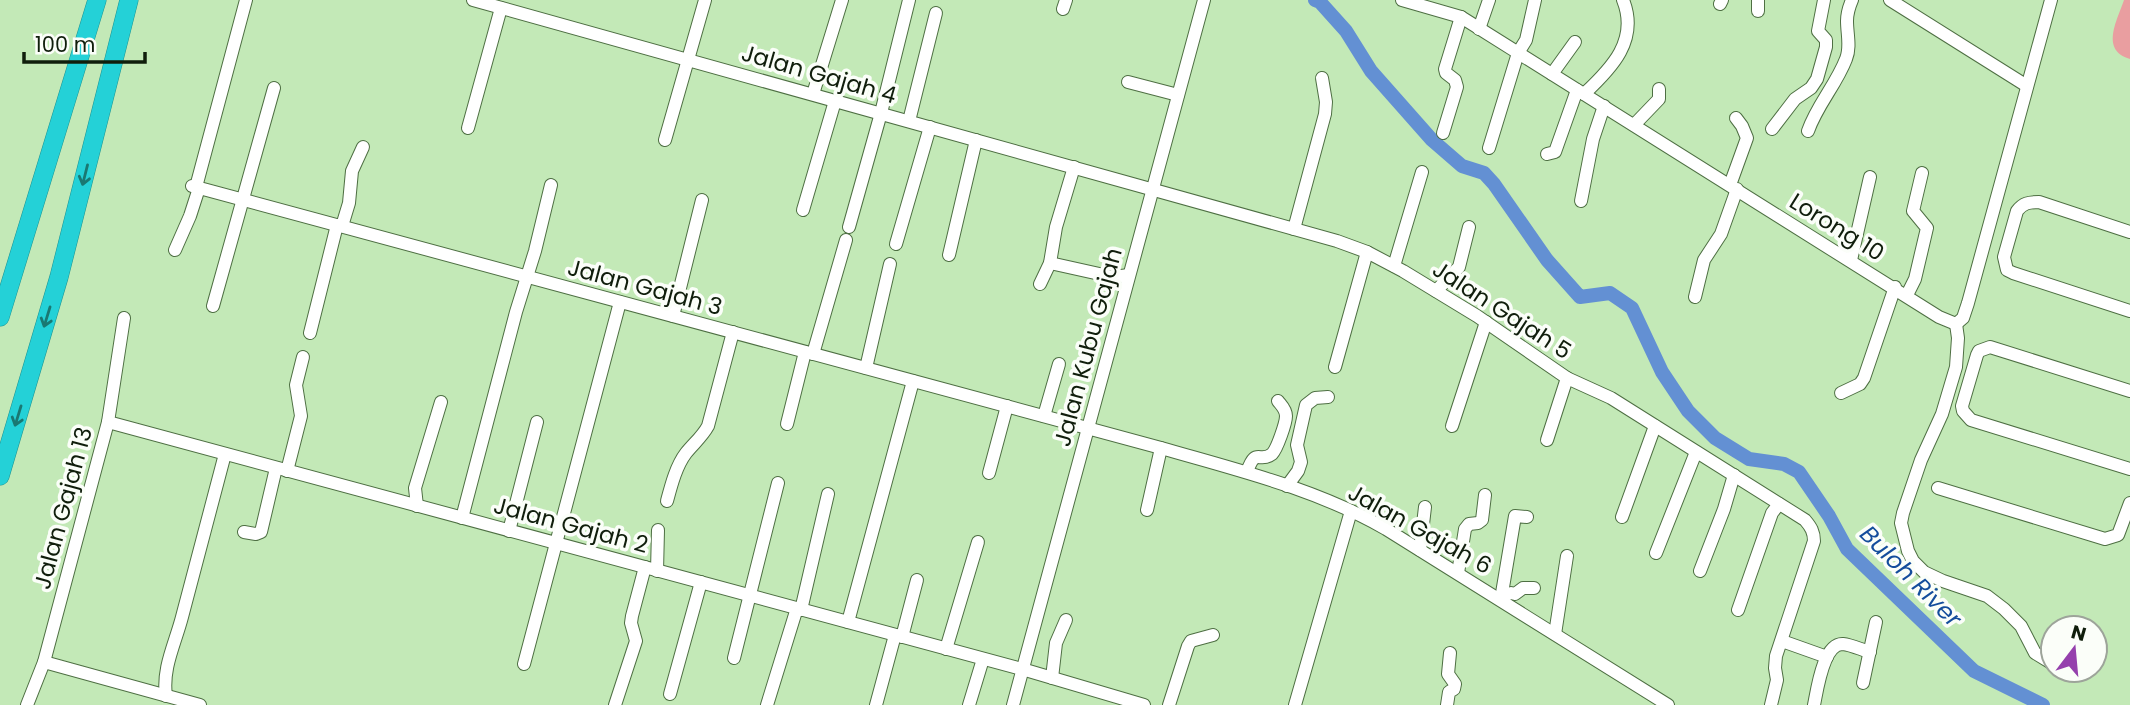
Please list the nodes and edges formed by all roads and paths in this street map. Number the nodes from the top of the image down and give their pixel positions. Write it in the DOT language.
graph roads {
  1 [pos="97,0"];
  2 [pos="129,0"];
  3 [pos="246,0"];
  4 [pos="473,0"];
  5 [pos="705,0"];
  6 [pos="842,0"];
  7 [pos="909,0"];
  8 [pos="1204,0"];
  9 [pos="1402,0"];
  10 [pos="1489,0"];
  11 [pos="1535,0"];
  12 [pos="1623,0"];
  13 [pos="1824,0"];
  14 [pos="1852,0"];
  15 [pos="1890,0"];
  16 [pos="2051,0"];
  17 [pos="1428,4"];
  18 [pos="501,8"];
  19 [pos="936,13"];
  20 [pos="1461,17"];
  21 [pos="1479,29"];
  22 [pos="1576,42"];
  23 [pos="1518,53"];
  24 [pos="689,60"];
  25 [pos="1552,74"];
  26 [pos="1322,78"];
  27 [pos="1128,82"];
  28 [pos="2027,86"];
  29 [pos="274,88"];
  30 [pos="1659,89"];
  31 [pos="1581,92"];
  32 [pos="813,94"];
  33 [pos="1178,95"];
  34 [pos="835,101"];
  35 [pos="1604,106"];
  36 [pos="881,113"];
  37 [pos="1736,118"];
  38 [pos="909,121"];
  39 [pos="1634,125"];
  40 [pos="930,127"];
  41 [pos="468,128"];
  42 [pos="1772,129"];
  43 [pos="1808,131"];
  44 [pos="1443,133"];
  45 [pos="665,140"];
  46 [pos="976,140"];
  47 [pos="363,147"];
  48 [pos="1489,148"];
  49 [pos="1547,154"];
  50 [pos="1074,167"];
  51 [pos="1422,172"];
  52 [pos="1922,173"];
  53 [pos="1870,177"];
  54 [pos="551,185"];
  55 [pos="196,187"];
  56 [pos="1734,187"];
  57 [pos="1153,189"];
  58 [pos="244,200"];
  59 [pos="702,200"];
  60 [pos="1581,201"];
  61 [pos="803,211"];
  62 [pos="340,226"];
  63 [pos="1469,227"];
  64 [pos="1294,229"];
  65 [pos="2130,232"];
  66 [pos="896,244"];
  67 [pos="175,250"];
  68 [pos="1367,252"];
  69 [pos="949,255"];
  70 [pos="1851,260"];
  71 [pos="1050,263"];
  72 [pos="890,264"];
  73 [pos="1394,266"];
  74 [pos="1129,275"];
  75 [pos="527,276"];
  76 [pos="1040,284"];
  77 [pos="1895,287"];
  78 [pos="1436,292"];
  79 [pos="1907,295"];
  80 [pos="1695,297"];
  81 [pos="621,302"];
  82 [pos="213,306"];
  83 [pos="2130,311"];
  84 [pos="673,316"];
  85 [pos="0,317"];
  86 [pos="124,318"];
  87 [pos="1486,322"];
  88 [pos="1956,324"];
  89 [pos="733,332"];
  90 [pos="310,333"];
  91 [pos="809,353"];
  92 [pos="303,358"];
  93 [pos="1059,364"];
  94 [pos="1335,367"];
  95 [pos="866,368"];
  96 [pos="1567,378"];
  97 [pos="913,381"];
  98 [pos="2130,391"];
  99 [pos="1841,393"];
  100 [pos="1328,397"];
  101 [pos="1278,401"];
  102 [pos="442,402"];
  103 [pos="1007,406"];
  104 [pos="1044,416"];
  105 [pos="108,422"];
  106 [pos="537,422"];
  107 [pos="788,424"];
  108 [pos="1452,426"];
  109 [pos="1655,426"];
  110 [pos="1088,428"];
  111 [pos="1547,440"];
  112 [pos="1161,448"];
  113 [pos="1696,452"];
  114 [pos="225,454"];
  115 [pos="281,469"];
  116 [pos="2130,469"];
  117 [pos="1247,472"];
  118 [pos="989,473"];
  119 [pos="1734,475"];
  120 [pos="0,476"];
  121 [pos="778,483"];
  122 [pos="1287,486"];
  123 [pos="1938,488"];
  124 [pos="828,494"];
  125 [pos="1485,495"];
  126 [pos="667,501"];
  127 [pos="2130,503"];
  128 [pos="1779,504"];
  129 [pos="417,506"];
  130 [pos="1425,507"];
  131 [pos="1147,510"];
  132 [pos="1351,511"];
  133 [pos="1527,517"];
  134 [pos="1622,517"];
  135 [pos="461,518"];
  136 [pos="509,530"];
  137 [pos="658,530"];
  138 [pos="244,532"];
  139 [pos="978,542"];
  140 [pos="557,544"];
  141 [pos="1420,550"];
  142 [pos="1656,553"];
  143 [pos="1567,556"];
  144 [pos="651,569"];
  145 [pos="1700,571"];
  146 [pos="1458,573"];
  147 [pos="917,580"];
  148 [pos="701,582"];
  149 [pos="1534,589"];
  150 [pos="750,596"];
  151 [pos="1502,598"];
  152 [pos="799,609"];
  153 [pos="1738,610"];
  154 [pos="1066,620"];
  155 [pos="848,622"];
  156 [pos="1876,622"];
  157 [pos="1555,634"];
  158 [pos="1213,635"];
  159 [pos="898,636"];
  160 [pos="1782,641"];
  161 [pos="946,649"];
  162 [pos="1870,652"];
  163 [pos="1450,653"];
  164 [pos="2039,655"];
  165 [pos="1827,657"];
  166 [pos="734,658"];
  167 [pos="983,659"];
  168 [pos="44,662"];
  169 [pos="524,664"];
  170 [pos="1022,669"];
  171 [pos="1052,678"];
  172 [pos="1863,683"];
  173 [pos="670,694"];
  174 [pos="166,696"];
  175 [pos="1127,703"];
  176 [pos="27,705"];
  177 [pos="200,705"];
  178 [pos="615,705"];
  179 [pos="767,705"];
  180 [pos="876,705"];
  181 [pos="969,705"];
  182 [pos="1013,705"];
  183 [pos="1144,705"];
  184 [pos="1169,705"];
  185 [pos="1295,705"];
  186 [pos="1447,705"];
  187 [pos="1668,705"];
  188 [pos="1771,705"];
  189 [pos="1814,705"];
  1 -- 85 [label="highway"];
  2 -- 120 [label="highway, one-way"];
  3 -- 55 [label="street"];
  4 -- 18 [label="street, Jalan Gajah 4"];
  5 -- 24 [label="street"];
  6 -- 32 [label="street"];
  7 -- 36 [label="street"];
  8 -- 33 [label="street, Jalan Kubu Gajah"];
  9 -- 17 [label="street, Lorong 10"];
  10 -- 21 [label="street"];
  11 -- 23 [label="street"];
  12 -- 31 [label="street"];
  13 -- 42 [label="street"];
  14 -- 43 [label="street"];
  15 -- 28 [label="street"];
  16 -- 28 [label="street"];
  17 -- 20 [label="street, Lorong 10"];
  18 -- 24 [label="street, Jalan Gajah 4"];
  18 -- 41 [label="street"];
  19 -- 38 [label="street"];
  20 -- 21 [label="street, Lorong 10"];
  20 -- 44 [label="street"];
  21 -- 23 [label="street, Lorong 10"];
  22 -- 25 [label="street"];
  23 -- 25 [label="street, Lorong 10"];
  23 -- 48 [label="street"];
  24 -- 32 [label="street, Jalan Gajah 4"];
  24 -- 45 [label="street"];
  25 -- 31 [label="street, Lorong 10"];
  26 -- 64 [label="street"];
  27 -- 33 [label="street"];
  28 -- 88 [label="street"];
  29 -- 58 [label="street"];
  30 -- 39 [label="street"];
  31 -- 35 [label="street, Lorong 10"];
  31 -- 49 [label="street"];
  32 -- 34 [label="street, Jalan Gajah 4"];
  33 -- 57 [label="street, Jalan Kubu Gajah"];
  34 -- 36 [label="street, Jalan Gajah 4"];
  34 -- 61 [label="street"];
  35 -- 39 [label="street, Lorong 10"];
  35 -- 60 [label="street"];
  36 -- 38 [label="street, Jalan Gajah 4"];
  36 -- 91 [label="street"];
  37 -- 56 [label="street"];
  38 -- 40 [label="street, Jalan Gajah 4"];
  39 -- 56 [label="street, Lorong 10"];
  40 -- 46 [label="street, Jalan Gajah 4"];
  40 -- 66 [label="street"];
  46 -- 50 [label="street, Jalan Gajah 4"];
  46 -- 69 [label="street"];
  47 -- 62 [label="street"];
  50 -- 57 [label="street, Jalan Gajah 4"];
  50 -- 71 [label="street"];
  51 -- 73 [label="street"];
  52 -- 79 [label="street"];
  53 -- 70 [label="street"];
  54 -- 75 [label="street"];
  55 -- 58 [label="street, Jalan Gajah 3"];
  55 -- 67 [label="street"];
  56 -- 70 [label="street, Lorong 10"];
  56 -- 80 [label="street"];
  57 -- 64 [label="street, Jalan Gajah 5"];
  57 -- 74 [label="street, Jalan Kubu Gajah"];
  58 -- 62 [label="street, Jalan Gajah 3"];
  58 -- 82 [label="street"];
  59 -- 84 [label="street"];
  62 -- 75 [label="street, Jalan Gajah 3"];
  62 -- 90 [label="street"];
  63 -- 78 [label="street"];
  64 -- 68 [label="street, Jalan Gajah 5"];
  65 -- 83 [label="street"];
  68 -- 73 [label="street, Jalan Gajah 5"];
  68 -- 94 [label="street"];
  70 -- 77 [label="street, Lorong 10"];
  71 -- 74 [label="street"];
  71 -- 76 [label="street"];
  72 -- 95 [label="street"];
  73 -- 78 [label="street, Jalan Gajah 5"];
  74 -- 110 [label="street, Jalan Kubu Gajah"];
  75 -- 81 [label="street, Jalan Gajah 3"];
  75 -- 135 [label="street"];
  77 -- 79 [label="street, Lorong 10"];
  77 -- 99 [label="street"];
  78 -- 87 [label="street, Jalan Gajah 5"];
  79 -- 88 [label="street, Lorong 10"];
  81 -- 84 [label="street, Jalan Gajah 3"];
  81 -- 140 [label="street"];
  84 -- 89 [label="street, Jalan Gajah 3"];
  86 -- 105 [label="street, Jalan Gajah 13"];
  87 -- 96 [label="street, Jalan Gajah 5"];
  87 -- 108 [label="street"];
  88 -- 164 [label="street"];
  89 -- 91 [label="street, Jalan Gajah 3"];
  89 -- 126 [label="street"];
  91 -- 95 [label="street, Jalan Gajah 3"];
  91 -- 107 [label="street"];
  92 -- 115 [label="street"];
  93 -- 104 [label="street"];
  95 -- 97 [label="street, Jalan Gajah 3"];
  96 -- 109 [label="street, Jalan Gajah 5"];
  96 -- 111 [label="street"];
  97 -- 103 [label="street, Jalan Gajah 3"];
  97 -- 155 [label="street"];
  98 -- 116 [label="street"];
  100 -- 122 [label="street"];
  101 -- 117 [label="street"];
  102 -- 129 [label="street"];
  103 -- 104 [label="street, Jalan Gajah 3"];
  103 -- 118 [label="street"];
  104 -- 110 [label="street, Jalan Gajah 3"];
  105 -- 114 [label="street, Jalan Gajah 2"];
  105 -- 168 [label="street, Jalan Gajah 13"];
  106 -- 136 [label="street"];
  109 -- 113 [label="street, Jalan Gajah 5"];
  109 -- 134 [label="street"];
  110 -- 112 [label="street, Jalan Gajah 6"];
  110 -- 170 [label="street, Jalan Kubu Gajah"];
  112 -- 117 [label="street, Jalan Gajah 6"];
  112 -- 131 [label="street"];
  113 -- 119 [label="street, Jalan Gajah 5"];
  113 -- 142 [label="street"];
  114 -- 115 [label="street, Jalan Gajah 2"];
  114 -- 174 [label="street"];
  115 -- 129 [label="street, Jalan Gajah 2"];
  115 -- 138 [label="street"];
  117 -- 122 [label="street, Jalan Gajah 6"];
  119 -- 128 [label="street, Jalan Gajah 5"];
  119 -- 145 [label="street"];
  121 -- 150 [label="street"];
  122 -- 132 [label="street, Jalan Gajah 6"];
  123 -- 127 [label="street"];
  124 -- 152 [label="street"];
  125 -- 146 [label="street"];
  128 -- 153 [label="street"];
  128 -- 160 [label="street, Jalan Gajah 5"];
  129 -- 135 [label="street, Jalan Gajah 2"];
  130 -- 141 [label="street"];
  132 -- 141 [label="street, Jalan Gajah 6"];
  132 -- 185 [label="street"];
  133 -- 151 [label="street"];
  135 -- 136 [label="street, Jalan Gajah 2"];
  136 -- 140 [label="street, Jalan Gajah 2"];
  137 -- 144 [label="street"];
  139 -- 161 [label="street"];
  140 -- 144 [label="street, Jalan Gajah 2"];
  140 -- 169 [label="street"];
  141 -- 146 [label="street, Jalan Gajah 6"];
  143 -- 157 [label="street"];
  144 -- 148 [label="street, Jalan Gajah 2"];
  144 -- 178 [label="street"];
  146 -- 151 [label="street, Jalan Gajah 6"];
  147 -- 159 [label="street"];
  148 -- 150 [label="street, Jalan Gajah 2"];
  148 -- 173 [label="street"];
  149 -- 151 [label="street"];
  150 -- 152 [label="street, Jalan Gajah 2"];
  150 -- 166 [label="street"];
  151 -- 157 [label="street, Jalan Gajah 6"];
  152 -- 155 [label="street, Jalan Gajah 2"];
  152 -- 179 [label="street"];
  154 -- 171 [label="street"];
  155 -- 159 [label="street, Jalan Gajah 2"];
  156 -- 162 [label="street"];
  157 -- 187 [label="street, Jalan Gajah 6"];
  158 -- 184 [label="street"];
  159 -- 161 [label="street, Jalan Gajah 2"];
  159 -- 180 [label="street"];
  160 -- 165 [label="street"];
  160 -- 188 [label="street"];
  161 -- 167 [label="street, Jalan Gajah 2"];
  162 -- 165 [label="street"];
  162 -- 172 [label="street"];
  163 -- 186 [label="street"];
  165 -- 189 [label="street"];
  167 -- 170 [label="street, Jalan Gajah 2"];
  167 -- 181 [label="street"];
  168 -- 174 [label="street"];
  168 -- 176 [label="street, Jalan Gajah 13"];
  170 -- 171 [label="street, Jalan Gajah 2"];
  170 -- 182 [label="street, Jalan Kubu Gajah"];
  171 -- 175 [label="street, Jalan Gajah 2"];
  174 -- 177 [label="street"];
  175 -- 183 [label="street, Jalan Gajah 2"];
}
